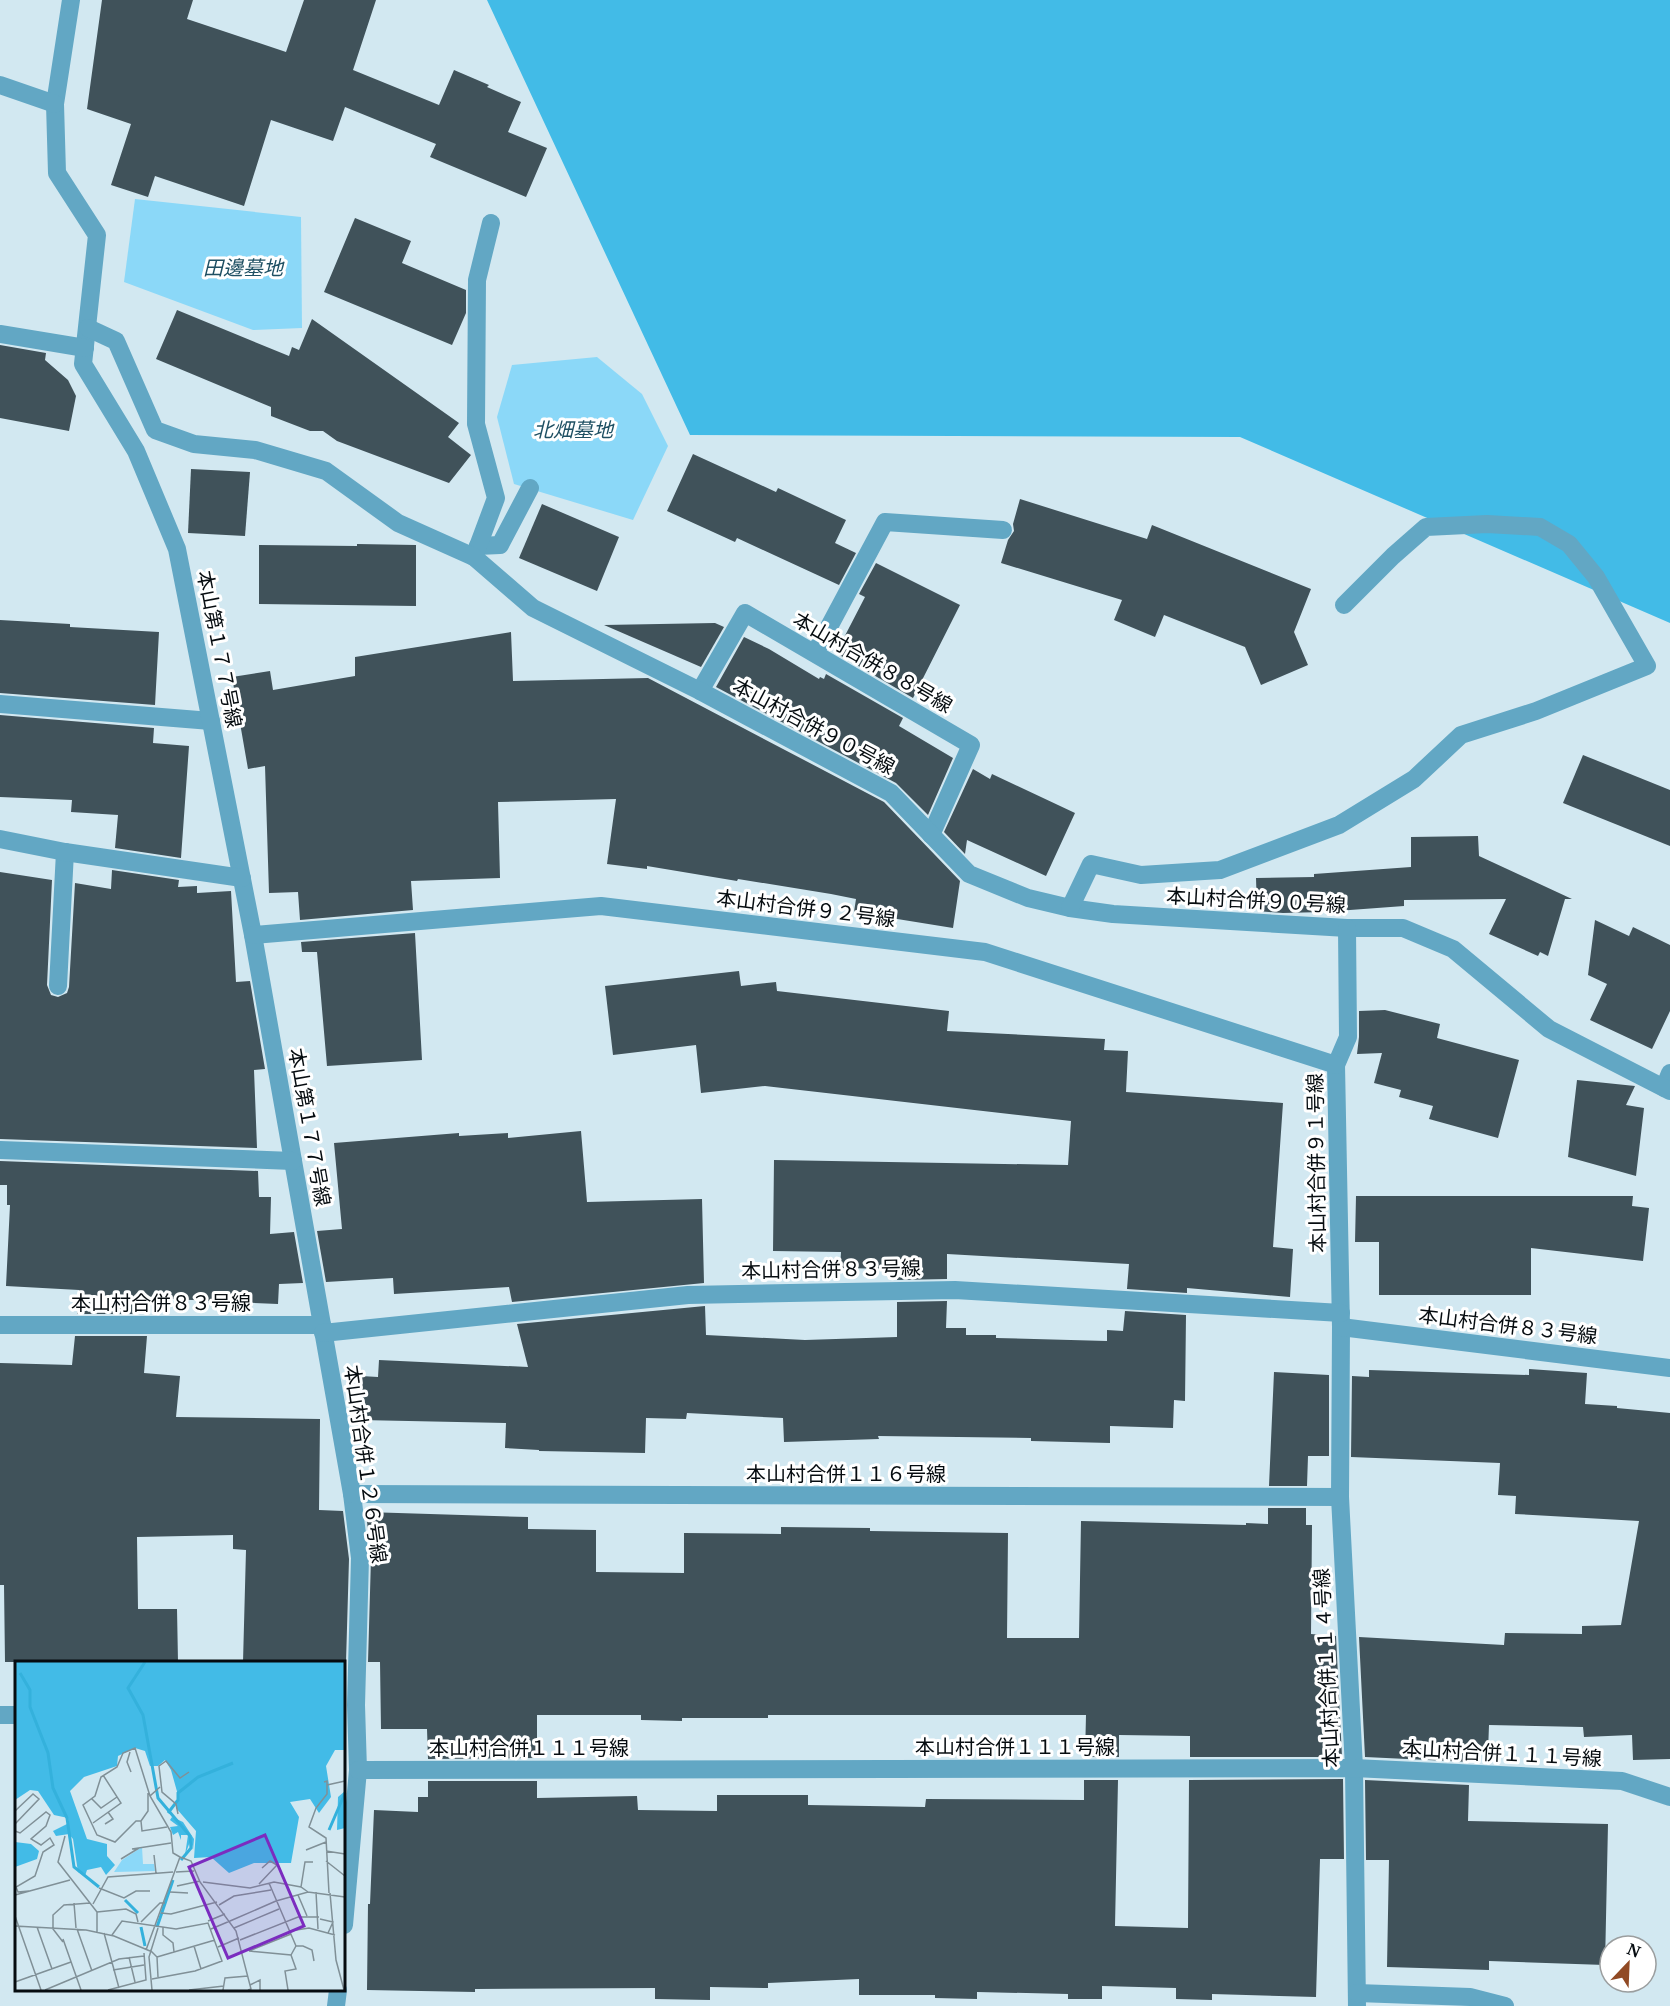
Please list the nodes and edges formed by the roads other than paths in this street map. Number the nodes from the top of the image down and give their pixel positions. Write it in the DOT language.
graph roads {
  1 [pos="71,0"];
  2 [pos="0,85"];
  3 [pos="55,104"];
  4 [pos="491,223"];
  5 [pos="88,328"];
  6 [pos="0,334"];
  7 [pos="86,348"];
  8 [pos="530,488"];
  9 [pos="1003,530"];
  10 [pos="476,551"];
  11 [pos="1344,605"];
  12 [pos="815,654"];
  13 [pos="700,691"];
  14 [pos="0,704"];
  15 [pos="211,721"];
  16 [pos="931,835"];
  17 [pos="0,839"];
  18 [pos="65,852"];
  19 [pos="242,878"];
  20 [pos="1070,908"];
  21 [pos="1347,928"];
  22 [pos="253,935"];
  23 [pos="58,986"];
  24 [pos="1336,1065"];
  25 [pos="1668,1084"];
  26 [pos="0,1150"];
  27 [pos="293,1161"];
  28 [pos="1341,1320"];
  29 [pos="0,1325"];
  30 [pos="323,1329"];
  31 [pos="1670,1368"];
  32 [pos="352,1494"];
  33 [pos="1340,1497"];
  34 [pos="350,1706"];
  35 [pos="1354,1768"];
  36 [pos="358,1770"];
  37 [pos="1670,1797"];
  38 [pos="345,1914"];
  39 [pos="338,1991"];
  40 [pos="1357,1999"];
  41 [pos="336,2006"];
  42 [pos="1505,2006"];
  1 -- 3 [label="street, 本山第１７７号線"];
  2 -- 3 [label="street"];
  3 -- 5 [label="street, 本山第１７７号線"];
  4 -- 10 [label="street"];
  5 -- 7 [label="street, 本山第１７７号線"];
  5 -- 10 [label="street, 本山村合併９０号線"];
  6 -- 7 [label="street"];
  7 -- 15 [label="street, 本山第１７７号線"];
  8 -- 10 [label="street"];
  9 -- 12 [label="street"];
  10 -- 13 [label="street, 本山村合併９０号線"];
  11 -- 20 [label="street"];
  12 -- 13 [label="street, 本山村合併８８号線"];
  12 -- 16 [label="street, 本山村合併８８号線"];
  13 -- 16 [label="street, 本山村合併９０号線"];
  14 -- 15 [label="street"];
  15 -- 19 [label="street, 本山第１７７号線"];
  16 -- 20 [label="street, 本山村合併９０号線"];
  17 -- 18 [label="street"];
  18 -- 19 [label="street"];
  18 -- 23 [label="street"];
  19 -- 22 [label="street, 本山第１７７号線"];
  20 -- 21 [label="street, 本山村合併９０号線"];
  21 -- 24 [label="street, 本山村合併９１号線"];
  21 -- 25 [label="street, 本山村合併９０号線"];
  22 -- 24 [label="street, 本山村合併９２号線"];
  22 -- 27 [label="street, 本山第１７７号線"];
  24 -- 28 [label="street, 本山村合併９１号線"];
  26 -- 27 [label="street"];
  27 -- 30 [label="street, 本山第１７７号線"];
  28 -- 30 [label="street, 本山村合併８３号線"];
  28 -- 31 [label="street, 本山村合併８３号線"];
  28 -- 33 [label="street, 本山村合併１１４号線"];
  29 -- 30 [label="street, 本山村合併８３号線"];
  30 -- 32 [label="street, 本山村合併１２６号線"];
  32 -- 33 [label="street, 本山村合併１１６号線"];
  32 -- 34 [label="street, 本山村合併１２６号線"];
  33 -- 35 [label="street, 本山村合併１１４号線"];
  34 -- 36 [label="street, 本山村合併１２６号線"];
  35 -- 36 [label="street, 本山村合併１１１号線"];
  35 -- 37 [label="street, 本山村合併１１１号線"];
  35 -- 40 [label="street, 本山村合併１１４号線"];
  36 -- 38 [label="street, 本山村合併１２６号線"];
  39 -- 41 [label="street"];
  40 -- 42 [label="street"];
}
